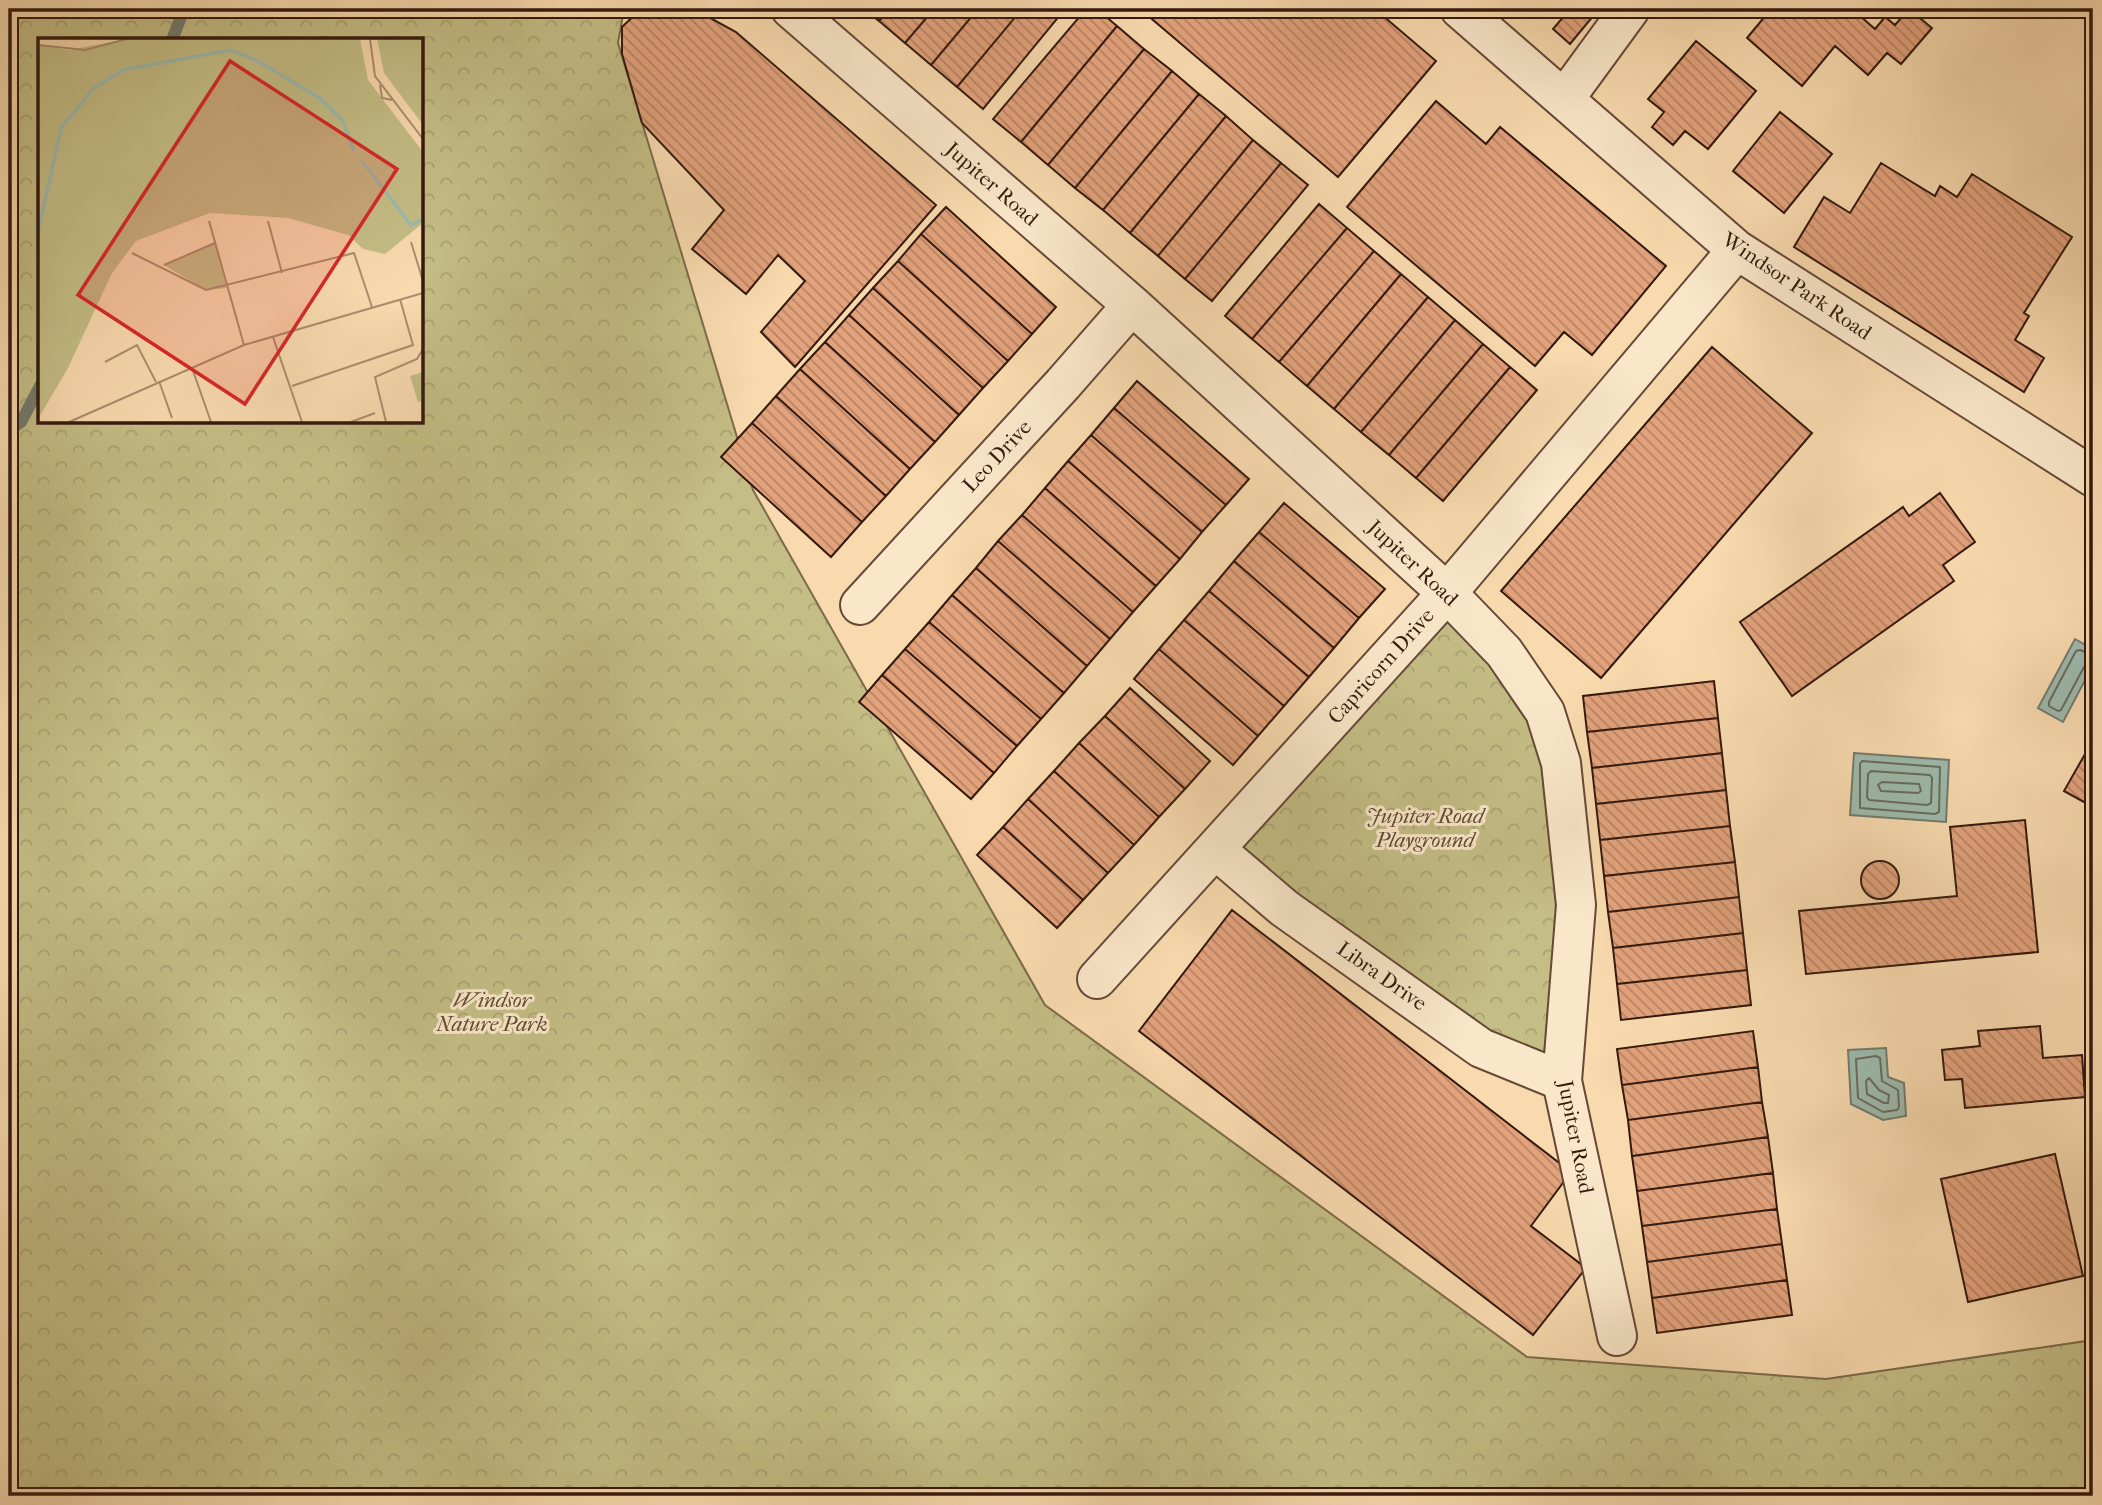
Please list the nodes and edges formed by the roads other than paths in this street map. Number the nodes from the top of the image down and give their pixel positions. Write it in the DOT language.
graph roads {
  1 [pos="791,9"];
  2 [pos="1460,9"];
  3 [pos="1630,9"];
  4 [pos="1565,98"];
  5 [pos="1737,250"];
  6 [pos="1132,305"];
  7 [pos="2093,477"];
  8 [pos="1447,593"];
  9 [pos="860,605"];
  10 [pos="1214,849"];
  11 [pos="1097,979"];
  12 [pos="1562,1081"];
  13 [pos="1617,1336"];
  1 -- 6 [label="street, Jupiter Road"];
  2 -- 4 [label="street, Windsor Park Road"];
  3 -- 4 [label="street"];
  4 -- 5 [label="street, Windsor Park Road"];
  5 -- 7 [label="street, Windsor Park Road"];
  5 -- 8 [label="street, Capricorn Drive"];
  6 -- 8 [label="street, Jupiter Road"];
  6 -- 9 [label="street, Leo Drive"];
  8 -- 10 [label="street, Capricorn Drive"];
  8 -- 12 [label="street, Jupiter Road"];
  10 -- 11 [label="street, Capricorn Drive"];
  10 -- 12 [label="street, Libra Drive"];
  12 -- 13 [label="street, Jupiter Road"];
}
